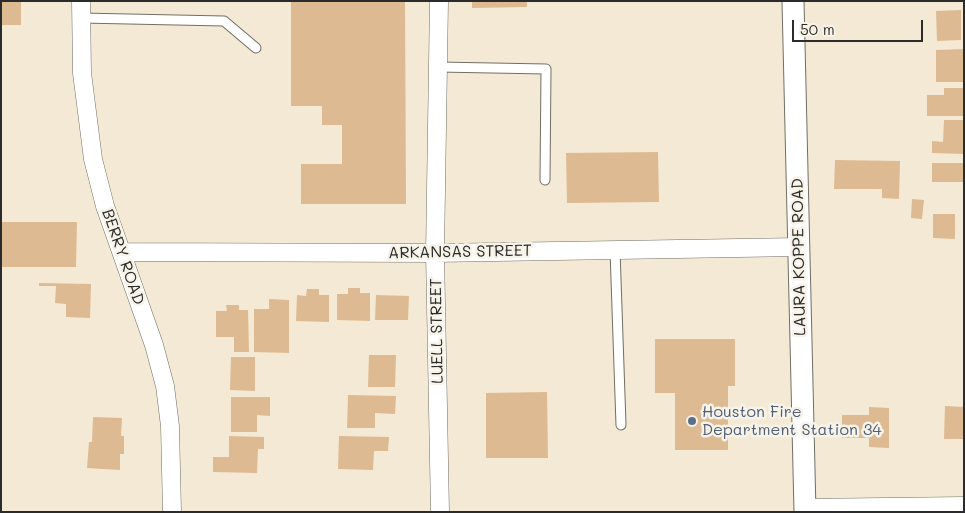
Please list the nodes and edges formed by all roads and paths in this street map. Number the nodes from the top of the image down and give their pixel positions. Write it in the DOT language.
graph roads {
  1 [pos="439,1"];
  2 [pos="793,1"];
  3 [pos="81,10"];
  4 [pos="256,48"];
  5 [pos="438,67"];
  6 [pos="545,180"];
  7 [pos="798,247"];
  8 [pos="615,250"];
  9 [pos="122,252"];
  10 [pos="435,253"];
  11 [pos="621,425"];
  12 [pos="964,506"];
  13 [pos="804,510"];
  14 [pos="172,512"];
  15 [pos="440,512"];
  1 -- 5 [label="street, LUELL STREET"];
  2 -- 7 [label="street, LAURA KOPPE ROAD"];
  3 -- 4 [label="lane"];
  3 -- 9 [label="street, BERRY ROAD"];
  5 -- 6 [label="lane"];
  5 -- 10 [label="street, LUELL STREET"];
  7 -- 8 [label="street, ARKANSAS STREET"];
  7 -- 13 [label="street, LAURA KOPPE ROAD"];
  8 -- 10 [label="street, ARKANSAS STREET"];
  8 -- 11 [label="lane"];
  9 -- 10 [label="street, ARKANSAS STREET"];
  9 -- 14 [label="street, BERRY ROAD"];
  10 -- 15 [label="street, LUELL STREET"];
  12 -- 13 [label="street"];
}
